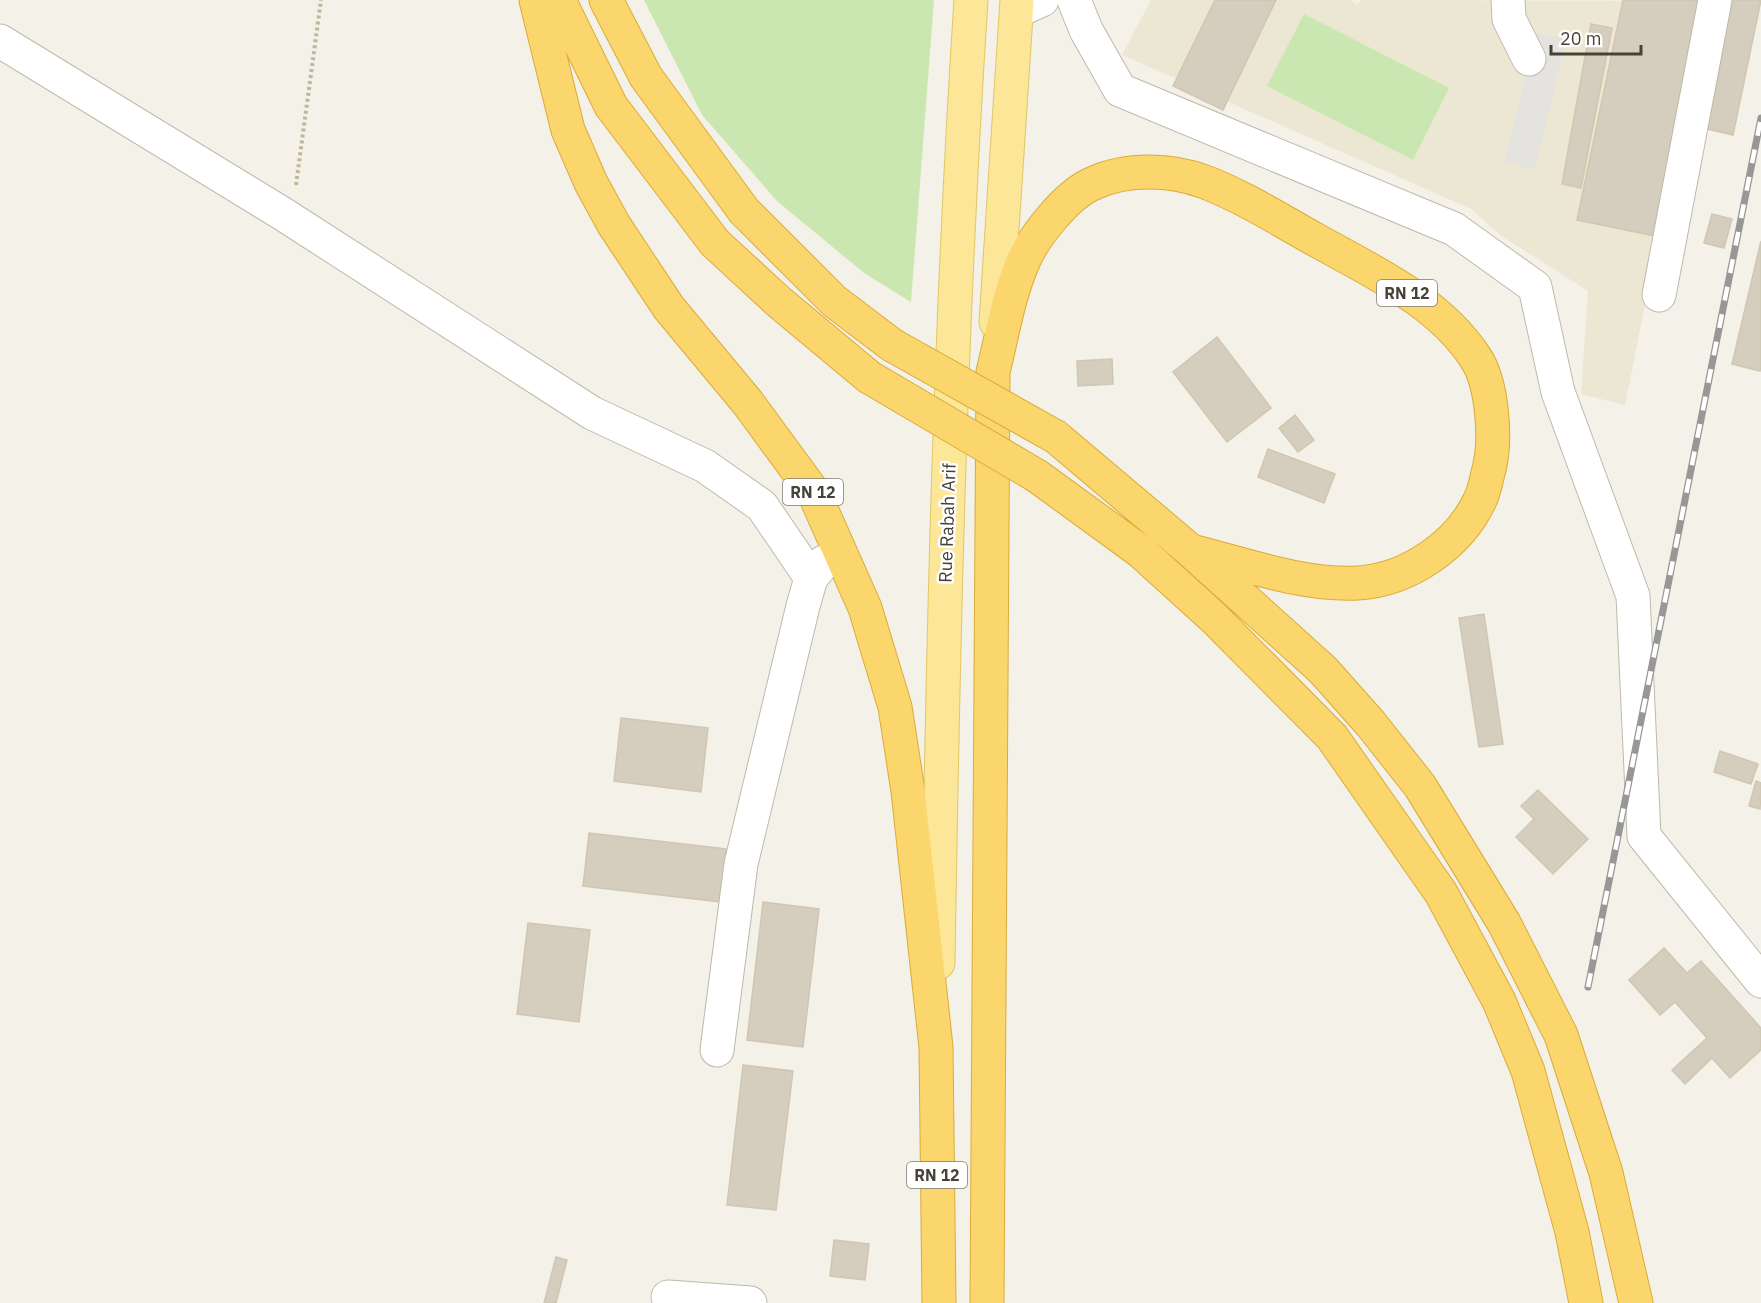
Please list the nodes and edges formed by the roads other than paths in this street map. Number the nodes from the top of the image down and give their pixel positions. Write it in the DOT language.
graph roads {
  1 [pos="536,0"];
  2 [pos="559,0"];
  3 [pos="606,0"];
  4 [pos="971,0"];
  5 [pos="1074,0"];
  6 [pos="1508,0"];
  7 [pos="1715,0"];
  8 [pos="1025,4"];
  9 [pos="0,41"];
  10 [pos="1529,59"];
  11 [pos="1659,295"];
  12 [pos="993,372"];
  13 [pos="839,544"];
  14 [pos="1191,551"];
  15 [pos="811,578"];
  16 [pos="1761,981"];
  17 [pos="936,1047"];
  18 [pos="717,1050"];
  19 [pos="668,1297"];
  20 [pos="750,1303"];
  21 [pos="939,1303"];
  22 [pos="987,1303"];
  23 [pos="1586,1303"];
  24 [pos="1636,1303"];
  1 -- 13 [label="highway, RN 12"];
  2 -- 23 [label="highway, bridge"];
  3 -- 14 [label="highway, bridge"];
  4 -- 17 [label="main road, Rue Rabah Arif"];
  5 -- 16 [label="street"];
  6 -- 10 [label="street"];
  7 -- 11 [label="street"];
  8 -- 12 [label="main road"];
  9 -- 15 [label="street"];
  12 -- 14 [label="highway, RN 12"];
  12 -- 22 [label="highway, RN 12"];
  13 -- 15 [label="street"];
  13 -- 17 [label="highway, RN 12"];
  14 -- 24 [label="highway"];
  15 -- 18 [label="street"];
  17 -- 21 [label="highway, RN 12"];
  19 -- 20 [label="street"];
}
